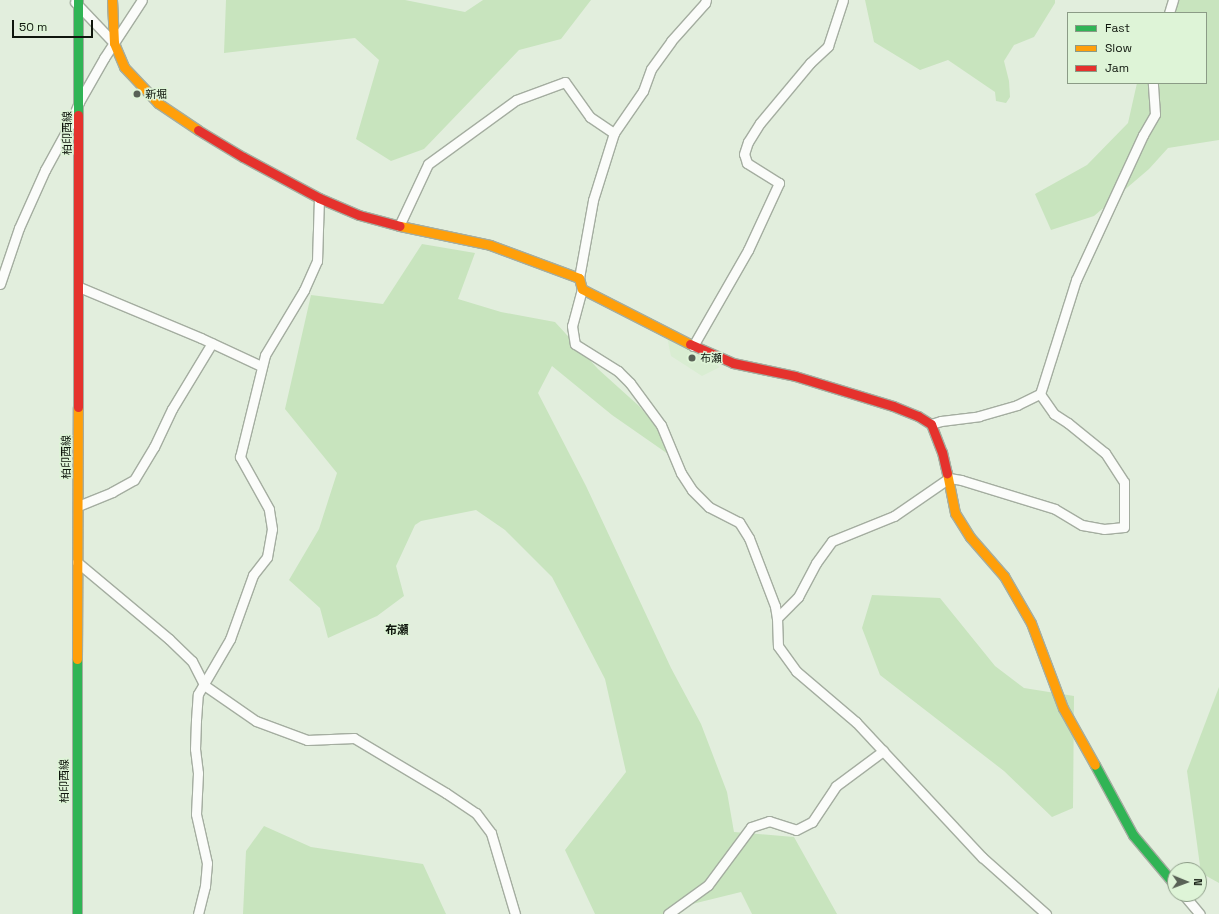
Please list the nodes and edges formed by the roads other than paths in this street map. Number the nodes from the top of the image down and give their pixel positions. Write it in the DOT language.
graph roads {
  1 [pos="112,0"];
  2 [pos="142,0"];
  3 [pos="706,0"];
  4 [pos="843,0"];
  5 [pos="1173,0"];
  6 [pos="76,1"];
  7 [pos="1169,12"];
  8 [pos="114,43"];
  9 [pos="1153,84"];
  10 [pos="79,102"];
  11 [pos="614,133"];
  12 [pos="319,198"];
  13 [pos="399,226"];
  14 [pos="579,278"];
  15 [pos="0,284"];
  16 [pos="79,287"];
  17 [pos="582,289"];
  18 [pos="212,343"];
  19 [pos="693,346"];
  20 [pos="261,366"];
  21 [pos="1040,394"];
  22 [pos="931,424"];
  23 [pos="949,478"];
  24 [pos="78,506"];
  25 [pos="77,562"];
  26 [pos="777,618"];
  27 [pos="204,685"];
  28 [pos="883,751"];
  29 [pos="1167,875"];
  30 [pos="1190,902"];
  31 [pos="77,914"];
  32 [pos="198,914"];
  33 [pos="515,914"];
  34 [pos="668,914"];
  35 [pos="1046,914"];
  36 [pos="1200,914"];
  1 -- 8 [label="street"];
  2 -- 8 [label="street"];
  3 -- 11 [label="street"];
  4 -- 19 [label="street"];
  5 -- 7 [label="street"];
  6 -- 8 [label="street"];
  6 -- 10 [label="street, 柏印西線"];
  8 -- 10 [label="street"];
  8 -- 12 [label="street"];
  9 -- 21 [label="street"];
  10 -- 15 [label="street"];
  10 -- 16 [label="street, 柏印西線"];
  11 -- 13 [label="street"];
  11 -- 14 [label="street"];
  12 -- 13 [label="street"];
  12 -- 20 [label="street"];
  13 -- 14 [label="street"];
  14 -- 17 [label="street"];
  16 -- 18 [label="street"];
  16 -- 24 [label="street, 柏印西線"];
  17 -- 19 [label="street"];
  17 -- 26 [label="street"];
  18 -- 20 [label="street"];
  18 -- 24 [label="street"];
  19 -- 22 [label="street"];
  20 -- 27 [label="street"];
  21 -- 22 [label="street"];
  21 -- 23 [label="street"];
  22 -- 23 [label="street"];
  23 -- 26 [label="street"];
  23 -- 29 [label="street"];
  24 -- 25 [label="street, 柏印西線"];
  25 -- 27 [label="street"];
  25 -- 31 [label="street, 柏印西線"];
  26 -- 28 [label="street"];
  27 -- 32 [label="street"];
  27 -- 33 [label="street"];
  28 -- 34 [label="street"];
  28 -- 35 [label="street"];
  30 -- 36 [label="street"];
}
